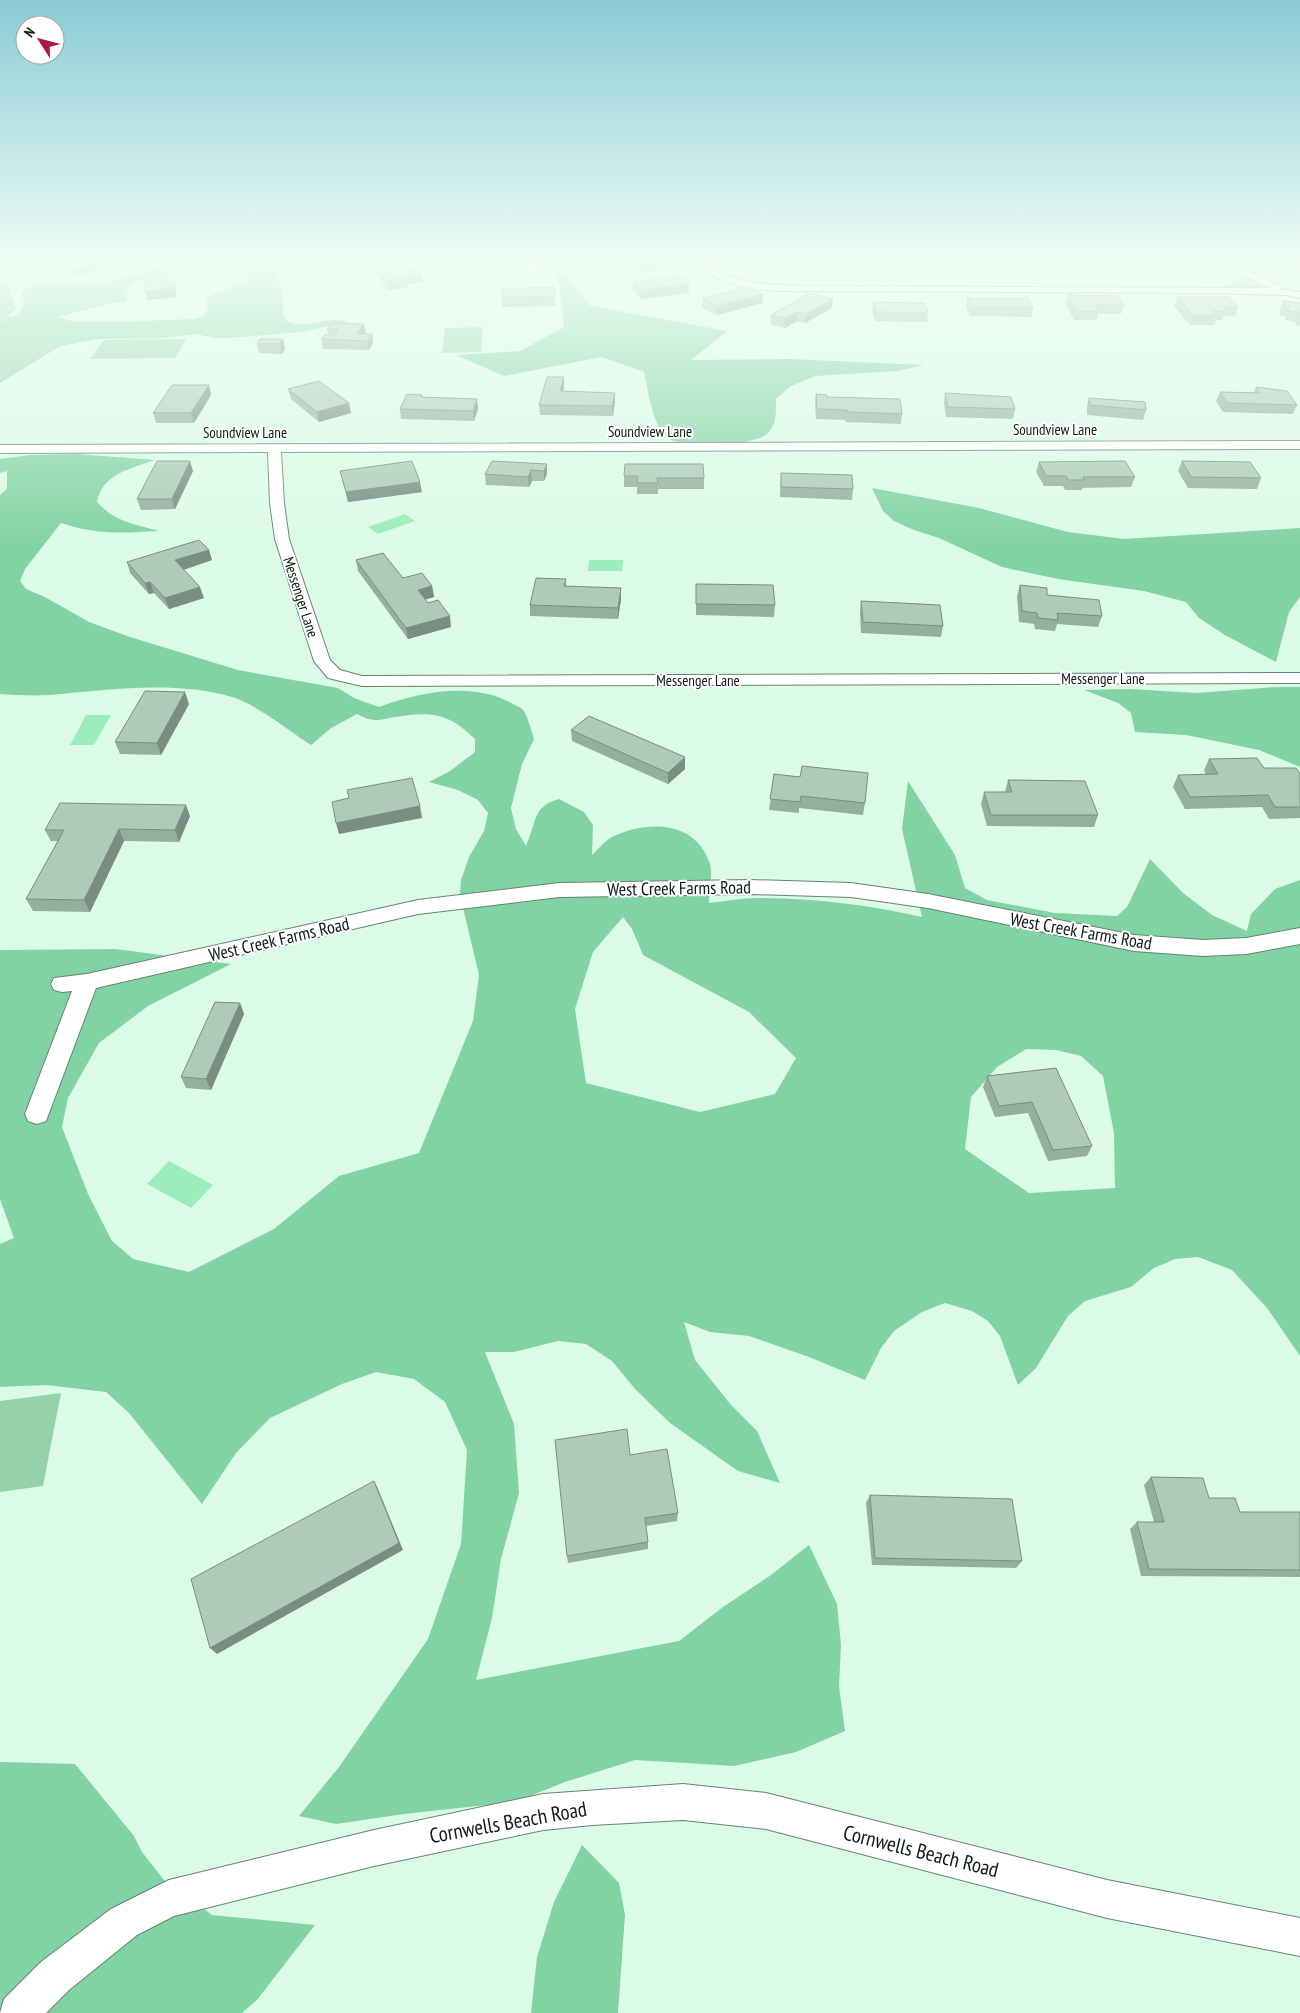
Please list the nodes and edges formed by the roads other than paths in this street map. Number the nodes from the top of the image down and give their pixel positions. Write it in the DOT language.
graph roads {
  1 [pos="1300,445"];
  2 [pos="274,448"];
  3 [pos="0,449"];
  4 [pos="1300,678"];
  5 [pos="1300,936"];
  6 [pos="87,982"];
  7 [pos="62,984"];
  8 [pos="37,1114"];
  9 [pos="1300,1936"];
  10 [pos="18,2013"];
  1 -- 2 [label="street, Soundview Lane"];
  2 -- 3 [label="street, Soundview Lane"];
  2 -- 4 [label="street, Messenger Lane"];
  5 -- 6 [label="street, West Creek Farms Road"];
  6 -- 7 [label="street, West Creek Farms Road"];
  6 -- 8 [label="street"];
  9 -- 10 [label="street, Cornwells Beach Road"];
}
